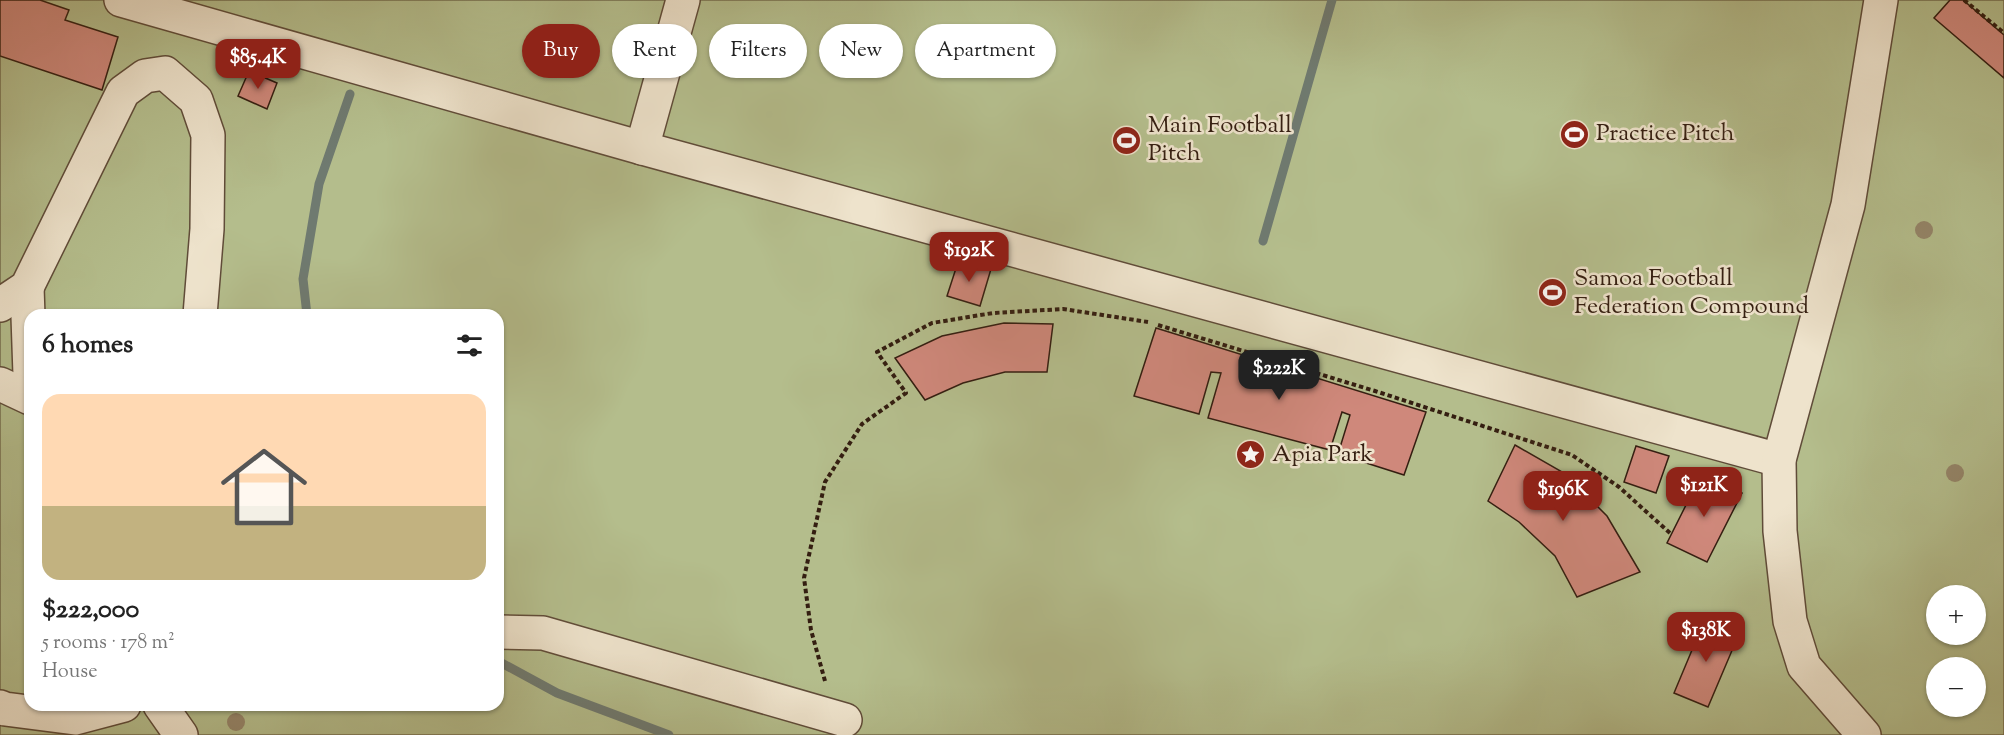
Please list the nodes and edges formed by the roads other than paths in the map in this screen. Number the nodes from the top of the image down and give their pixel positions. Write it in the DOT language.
graph roads {
  1 [pos="120,0"];
  2 [pos="682,0"];
  3 [pos="1881,0"];
  4 [pos="642,148"];
  5 [pos="27,287"];
  6 [pos="0,305"];
  7 [pos="28,309"];
  8 [pos="200,309"];
  9 [pos="0,384"];
  10 [pos="24,395"];
  11 [pos="1779,460"];
  12 [pos="504,632"];
  13 [pos="0,706"];
  14 [pos="101,711"];
  15 [pos="163,711"];
  16 [pos="845,720"];
  17 [pos="181,735"];
  18 [pos="1864,735"];
  1 -- 4 [label="lane"];
  2 -- 4 [label="lane"];
  3 -- 11 [label="lane"];
  4 -- 11 [label="lane"];
  5 -- 6 [label="lane"];
  5 -- 7 [label="lane"];
  5 -- 8 [label="lane"];
  9 -- 10 [label="lane"];
  11 -- 18 [label="lane"];
  12 -- 16 [label="lane"];
  13 -- 14 [label="lane"];
  15 -- 17 [label="lane"];
}
